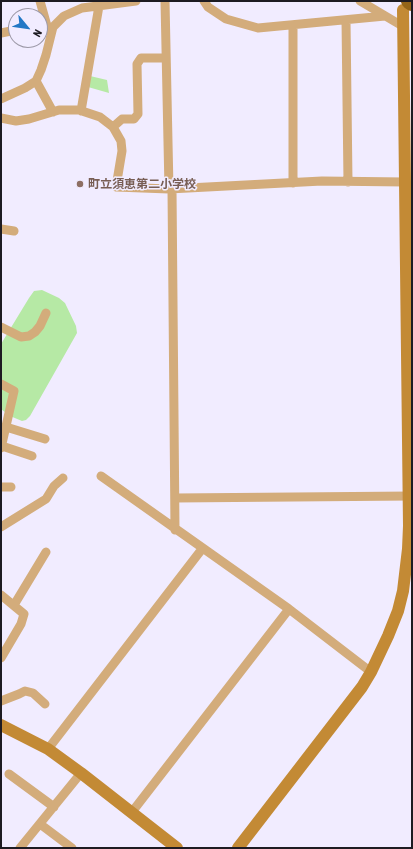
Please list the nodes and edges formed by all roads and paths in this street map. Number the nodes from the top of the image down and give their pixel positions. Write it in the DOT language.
graph roads {
  1 [pos="136,1"];
  2 [pos="165,1"];
  3 [pos="204,1"];
  4 [pos="360,1"];
  5 [pos="408,5"];
  6 [pos="99,6"];
  7 [pos="385,16"];
  8 [pos="346,20"];
  9 [pos="292,25"];
  10 [pos="48,26"];
  11 [pos="408,29"];
  12 [pos="46,48"];
  13 [pos="166,58"];
  14 [pos="36,81"];
  15 [pos="1,99"];
  16 [pos="82,111"];
  17 [pos="53,112"];
  18 [pos="1,118"];
  19 [pos="113,127"];
  20 [pos="348,182"];
  21 [pos="405,182"];
  22 [pos="292,183"];
  23 [pos="170,189"];
  24 [pos="1,229"];
  25 [pos="14,231"];
  26 [pos="46,313"];
  27 [pos="1,327"];
  28 [pos="1,384"];
  29 [pos="6,427"];
  30 [pos="45,439"];
  31 [pos="1,447"];
  32 [pos="32,456"];
  33 [pos="101,476"];
  34 [pos="63,478"];
  35 [pos="1,487"];
  36 [pos="11,487"];
  37 [pos="410,496"];
  38 [pos="175,498"];
  39 [pos="1,526"];
  40 [pos="175,530"];
  41 [pos="202,549"];
  42 [pos="46,552"];
  43 [pos="1,595"];
  44 [pos="14,606"];
  45 [pos="289,609"];
  46 [pos="1,658"];
  47 [pos="371,672"];
  48 [pos="1,701"];
  49 [pos="45,704"];
  50 [pos="1,725"];
  51 [pos="48,749"];
  52 [pos="81,773"];
  53 [pos="9,774"];
  54 [pos="54,807"];
  55 [pos="132,812"];
  56 [pos="40,824"];
  57 [pos="20,848"];
  58 [pos="72,848"];
  59 [pos="177,848"];
  60 [pos="238,848"];
  1 -- 6 [label="street"];
  2 -- 13 [label="street"];
  3 -- 9 [label="street"];
  4 -- 7 [label="street"];
  5 -- 11 [label="street"];
  6 -- 10 [label="street"];
  6 -- 16 [label="street"];
  7 -- 8 [label="street"];
  7 -- 11 [label="street"];
  8 -- 9 [label="street"];
  8 -- 20 [label="street"];
  9 -- 22 [label="street"];
  11 -- 21 [label="street"];
  12 -- 14 [label="street"];
  13 -- 19 [label="street"];
  13 -- 23 [label="street"];
  14 -- 15 [label="street"];
  14 -- 17 [label="street"];
  16 -- 17 [label="street"];
  16 -- 19 [label="street"];
  17 -- 18 [label="street"];
  19 -- 23 [label="street"];
  20 -- 21 [label="street"];
  20 -- 22 [label="street"];
  21 -- 37 [label="street"];
  22 -- 23 [label="street"];
  23 -- 38 [label="street"];
  24 -- 25 [label="street"];
  26 -- 27 [label="street"];
  28 -- 29 [label="street"];
  29 -- 30 [label="street"];
  29 -- 31 [label="street"];
  31 -- 32 [label="street"];
  33 -- 40 [label="street"];
  34 -- 39 [label="street"];
  35 -- 36 [label="street"];
  37 -- 38 [label="street"];
  37 -- 47 [label="street"];
  38 -- 40 [label="street"];
  40 -- 41 [label="street"];
  41 -- 45 [label="street"];
  41 -- 51 [label="street"];
  42 -- 44 [label="street"];
  43 -- 44 [label="street"];
  44 -- 46 [label="street"];
  45 -- 47 [label="street"];
  45 -- 55 [label="street"];
  47 -- 60 [label="street"];
  48 -- 49 [label="street"];
  50 -- 51 [label="street"];
  51 -- 52 [label="street"];
  52 -- 54 [label="street"];
  52 -- 55 [label="street"];
  53 -- 54 [label="street"];
  54 -- 56 [label="street"];
  55 -- 59 [label="street"];
  56 -- 57 [label="street"];
  56 -- 58 [label="street"];
}
